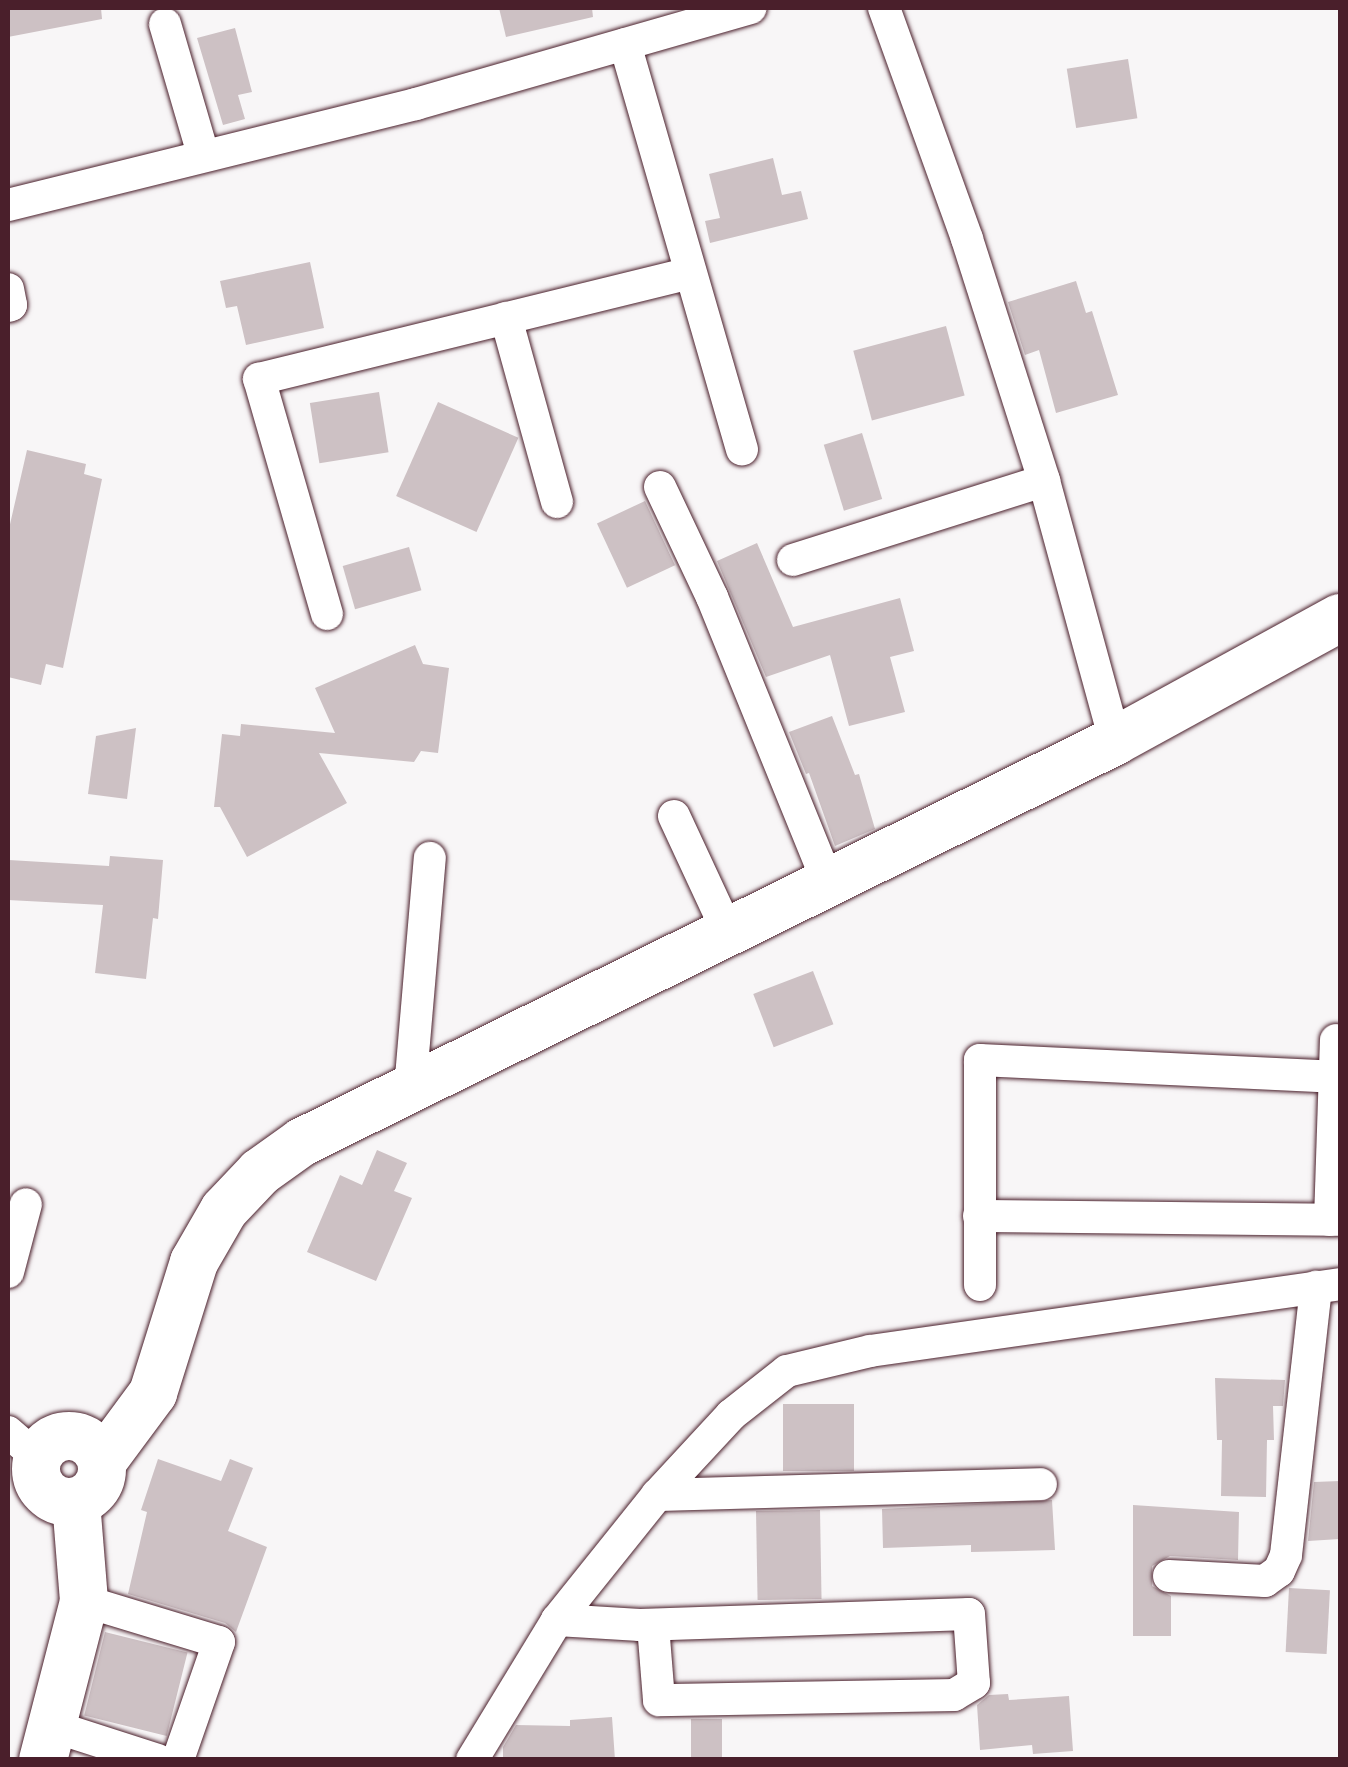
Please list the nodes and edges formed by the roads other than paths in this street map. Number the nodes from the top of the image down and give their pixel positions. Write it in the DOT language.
graph roads {
  1 [pos="750,8"];
  2 [pos="884,8"];
  3 [pos="165,24"];
  4 [pos="625,44"];
  5 [pos="203,154"];
  6 [pos="8,205"];
  7 [pos="688,274"];
  8 [pos="8,289"];
  9 [pos="8,306"];
  10 [pos="506,318"];
  11 [pos="742,449"];
  12 [pos="1044,481"];
  13 [pos="660,488"];
  14 [pos="557,502"];
  15 [pos="793,560"];
  16 [pos="327,614"];
  17 [pos="1340,618"];
  18 [pos="1116,742"];
  19 [pos="674,816"];
  20 [pos="430,858"];
  21 [pos="828,883"];
  22 [pos="727,930"];
  23 [pos="1336,1040"];
  24 [pos="1334,1077"];
  25 [pos="410,1088"];
  26 [pos="26,1204"];
  27 [pos="979,1216"];
  28 [pos="1335,1220"];
  29 [pos="8,1272"];
  30 [pos="980,1284"];
  31 [pos="1328,1286"];
  32 [pos="22,1445"];
  33 [pos="102,1462"];
  34 [pos="1041,1484"];
  35 [pos="657,1495"];
  36 [pos="76,1502"];
  37 [pos="1170,1576"];
  38 [pos="84,1601"];
  39 [pos="557,1620"];
  40 [pos="653,1625"];
  41 [pos="48,1743"];
  42 [pos="158,1760"];
  43 [pos="178,1760"];
  44 [pos="472,1760"];
  1 -- 4 [label="street"];
  2 -- 12 [label="street"];
  3 -- 5 [label="street"];
  4 -- 5 [label="street"];
  4 -- 7 [label="street"];
  5 -- 6 [label="street"];
  7 -- 10 [label="street"];
  7 -- 11 [label="street"];
  8 -- 9 [label="street"];
  10 -- 14 [label="street"];
  10 -- 16 [label="street"];
  12 -- 15 [label="street"];
  12 -- 18 [label="street"];
  13 -- 21 [label="street"];
  17 -- 18 [label="main road"];
  18 -- 21 [label="main road"];
  19 -- 22 [label="street"];
  20 -- 25 [label="street"];
  21 -- 22 [label="main road"];
  22 -- 25 [label="main road"];
  23 -- 24 [label="street"];
  24 -- 27 [label="street"];
  24 -- 28 [label="street"];
  25 -- 33 [label="main road"];
  26 -- 29 [label="street"];
  27 -- 28 [label="street"];
  27 -- 30 [label="street"];
  31 -- 35 [label="street"];
  31 -- 37 [label="street"];
  32 -- 33 [label="main road"];
  32 -- 36 [label="main road"];
  33 -- 36 [label="main road"];
  34 -- 35 [label="street"];
  35 -- 39 [label="street"];
  36 -- 38 [label="main road"];
  38 -- 41 [label="main road"];
  38 -- 43 [label="street"];
  39 -- 40 [label="street"];
  39 -- 44 [label="street"];
  40 -- 40 [label="street"];
  41 -- 42 [label="street"];
}
